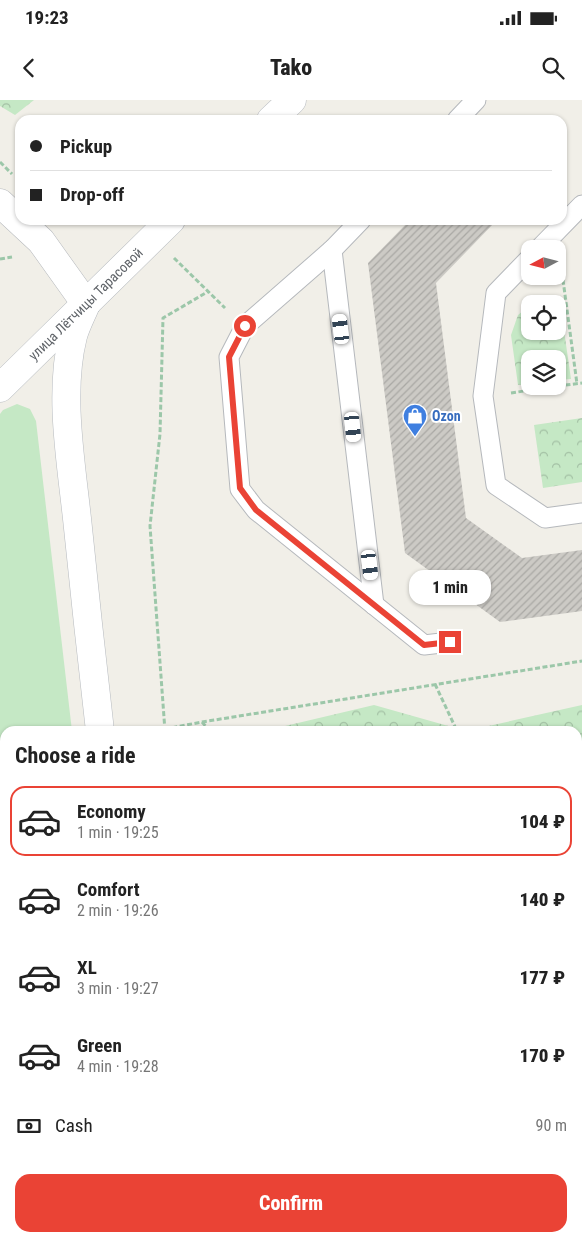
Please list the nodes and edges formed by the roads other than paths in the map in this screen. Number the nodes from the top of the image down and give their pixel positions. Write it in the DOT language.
graph roads {
  1 [pos="292,100"];
  2 [pos="476,100"];
  3 [pos="276,115"];
  4 [pos="462,115"];
  5 [pos="0,202"];
  6 [pos="582,205"];
  7 [pos="15,216"];
  8 [pos="567,220"];
  9 [pos="24,225"];
  10 [pos="355,225"];
  11 [pos="562,225"];
  12 [pos="162,229"];
  13 [pos="548,240"];
  14 [pos="332,250"];
  15 [pos="521,267"];
  16 [pos="86,304"];
  17 [pos="0,388"];
  18 [pos="582,513"];
  19 [pos="374,605"];
  20 [pos="450,642"];
  21 [pos="99,726"];
  1 -- 3 [label="main road"];
  2 -- 4 [label="lane"];
  5 -- 7 [label="main road"];
  6 -- 8 [label="lane"];
  9 -- 16 [label="main road"];
  10 -- 14 [label="lane"];
  11 -- 13 [label="lane"];
  12 -- 16 [label="main road, улица Лётчицы Тарасовой"];
  14 -- 19 [label="lane"];
  14 -- 19 [label="lane"];
  15 -- 18 [label="lane"];
  16 -- 17 [label="main road, улица Лётчицы Тарасовой"];
  16 -- 21 [label="main road"];
  19 -- 20 [label="lane"];
}
